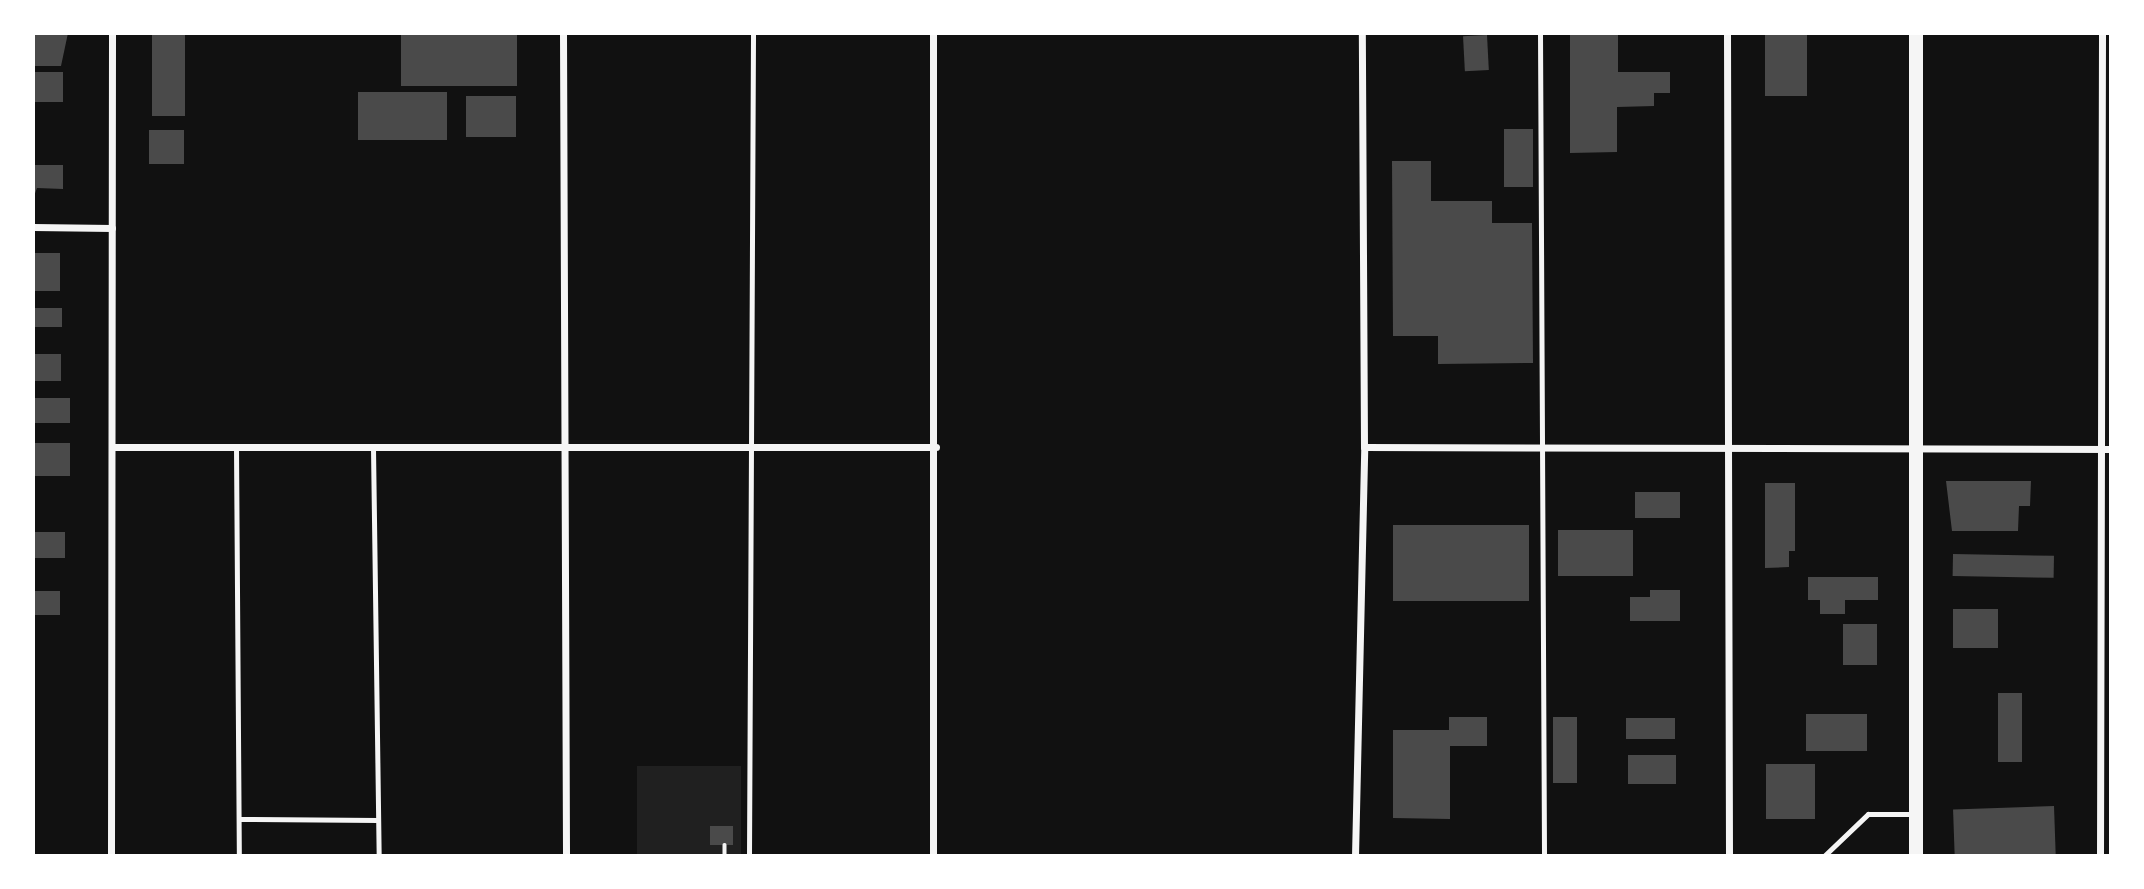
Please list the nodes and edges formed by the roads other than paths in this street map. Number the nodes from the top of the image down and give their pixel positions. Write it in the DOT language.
graph roads {
  1 [pos="112,33"];
  2 [pos="563,33"];
  3 [pos="753,33"];
  4 [pos="933,33"];
  5 [pos="1362,33"];
  6 [pos="1540,33"];
  7 [pos="1727,33"];
  8 [pos="1916,33"];
  9 [pos="2102,33"];
  10 [pos="33,227"];
  11 [pos="113,228"];
  12 [pos="113,447"];
  13 [pos="236,447"];
  14 [pos="936,447"];
  15 [pos="1364,447"];
  16 [pos="1915,447"];
  17 [pos="373,448"];
  18 [pos="565,448"];
  19 [pos="751,448"];
  20 [pos="1542,449"];
  21 [pos="2099,449"];
  22 [pos="2111,449"];
  23 [pos="1730,451"];
  24 [pos="1916,814"];
  25 [pos="239,819"];
  26 [pos="378,820"];
  27 [pos="111,856"];
  28 [pos="239,856"];
  29 [pos="379,856"];
  30 [pos="566,856"];
  31 [pos="749,856"];
  32 [pos="933,856"];
  33 [pos="1355,856"];
  34 [pos="1544,856"];
  35 [pos="1729,856"];
  36 [pos="1824,856"];
  37 [pos="1916,856"];
  38 [pos="2100,856"];
  1 -- 11 [label="street"];
  2 -- 18 [label="street"];
  3 -- 19 [label="lane"];
  4 -- 14 [label="street"];
  5 -- 15 [label="street"];
  6 -- 20 [label="lane"];
  7 -- 23 [label="street"];
  8 -- 16 [label="main road"];
  9 -- 21 [label="street"];
  10 -- 11 [label="street"];
  11 -- 12 [label="street"];
  12 -- 13 [label="street"];
  12 -- 27 [label="street"];
  13 -- 17 [label="street"];
  13 -- 25 [label="lane"];
  14 -- 19 [label="street"];
  14 -- 32 [label="street"];
  15 -- 20 [label="street"];
  15 -- 33 [label="street"];
  16 -- 21 [label="street"];
  16 -- 23 [label="street"];
  16 -- 24 [label="main road"];
  17 -- 18 [label="street"];
  17 -- 26 [label="lane"];
  18 -- 19 [label="street"];
  18 -- 30 [label="street"];
  19 -- 31 [label="lane"];
  20 -- 23 [label="street"];
  20 -- 34 [label="lane"];
  21 -- 22 [label="street"];
  21 -- 38 [label="street"];
  23 -- 35 [label="street"];
  24 -- 36 [label="lane"];
  24 -- 37 [label="main road"];
  25 -- 26 [label="lane"];
  25 -- 28 [label="lane"];
  26 -- 29 [label="lane"];
}
